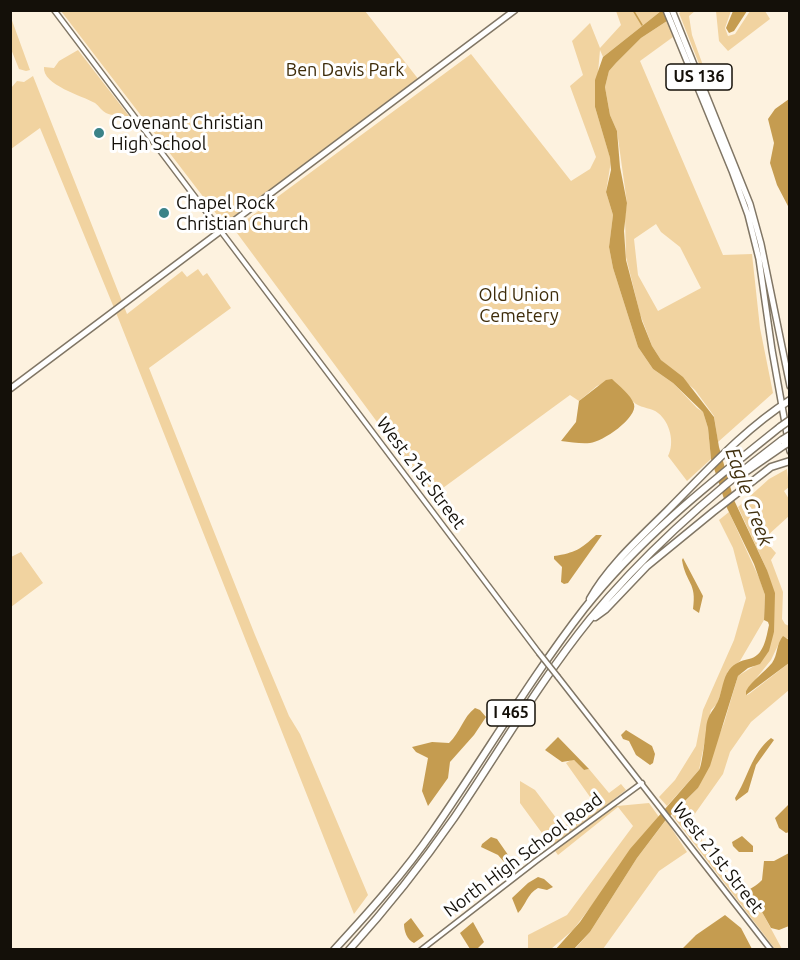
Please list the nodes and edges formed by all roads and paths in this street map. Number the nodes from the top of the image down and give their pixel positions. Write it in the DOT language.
graph roads {
  1 [pos="54,10"];
  2 [pos="515,10"];
  3 [pos="666,10"];
  4 [pos="672,10"];
  5 [pos="675,24"];
  6 [pos="222,232"];
  7 [pos="789,386"];
  8 [pos="10,389"];
  9 [pos="789,399"];
  10 [pos="782,405"];
  11 [pos="789,420"];
  12 [pos="789,435"];
  13 [pos="785,443"];
  14 [pos="789,451"];
  15 [pos="789,460"];
  16 [pos="585,608"];
  17 [pos="589,621"];
  18 [pos="642,783"];
  19 [pos="334,950"];
  20 [pos="349,950"];
  21 [pos="421,950"];
  22 [pos="771,950"];
  1 -- 6 [label="street, West 21st Street"];
  2 -- 6 [label="main road"];
  3 -- 5 [label="main road, US 136"];
  4 -- 5 [label="main road, US 136"];
  5 -- 7 [label="main road, US 136"];
  5 -- 10 [label="main road, US 136"];
  6 -- 8 [label="main road"];
  6 -- 18 [label="street, West 21st Street, bridge"];
  9 -- 10 [label="highway"];
  10 -- 14 [label="main road, US 136"];
  10 -- 16 [label="highway"];
  11 -- 16 [label="highway, I 465, bridge"];
  12 -- 13 [label="highway, I 465, bridge"];
  13 -- 17 [label="highway, I 465"];
  15 -- 17 [label="highway"];
  16 -- 19 [label="highway, I 465"];
  17 -- 20 [label="highway, I 465"];
  18 -- 21 [label="street, North High School Road"];
  18 -- 22 [label="street, West 21st Street"];
}
